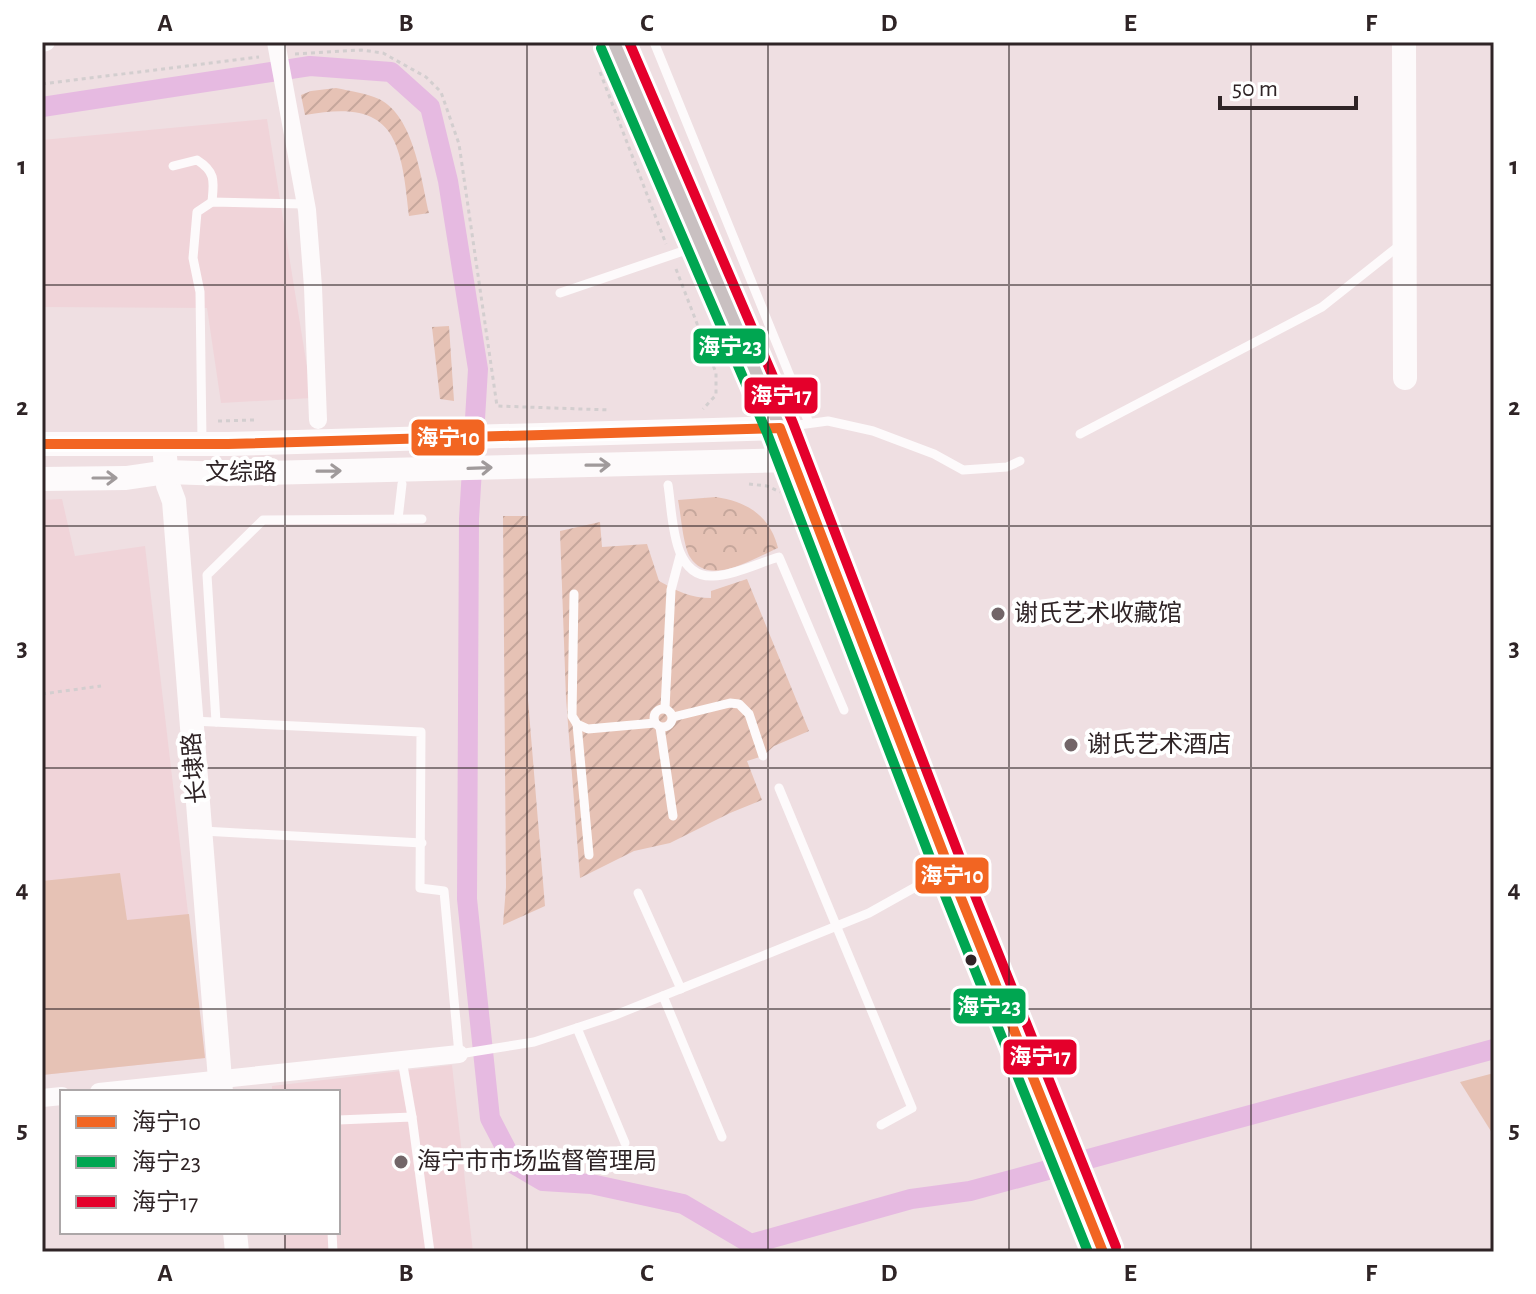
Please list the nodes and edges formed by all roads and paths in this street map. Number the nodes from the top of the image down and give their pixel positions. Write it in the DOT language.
graph roads {
  1 [pos="614,42"];
  2 [pos="654,42"];
  3 [pos="1404,42"];
  4 [pos="274,51"];
  5 [pos="599,70"];
  6 [pos="42,84"];
  7 [pos="173,166"];
  8 [pos="212,202"];
  9 [pos="306,204"];
  10 [pos="1404,242"];
  11 [pos="702,245"];
  12 [pos="671,256"];
  13 [pos="560,293"];
  14 [pos="1405,378"];
  15 [pos="613,410"];
  16 [pos="698,413"];
  17 [pos="318,420"];
  18 [pos="809,423"];
  19 [pos="780,428"];
  20 [pos="1080,434"];
  21 [pos="42,444"];
  22 [pos="202,444"];
  23 [pos="164,445"];
  24 [pos="791,460"];
  25 [pos="1020,461"];
  26 [pos="167,472"];
  27 [pos="42,479"];
  28 [pos="402,484"];
  29 [pos="668,485"];
  30 [pos="398,519"];
  31 [pos="422,519"];
  32 [pos="680,556"];
  33 [pos="574,594"];
  34 [pos="101,686"];
  35 [pos="42,694"];
  36 [pos="665,708"];
  37 [pos="844,710"];
  38 [pos="673,717"];
  39 [pos="191,721"];
  40 [pos="216,722"];
  41 [pos="577,724"];
  42 [pos="658,725"];
  43 [pos="763,756"];
  44 [pos="779,788"];
  45 [pos="673,816"];
  46 [pos="200,831"];
  47 [pos="422,843"];
  48 [pos="589,855"];
  49 [pos="949,868"];
  50 [pos="638,893"];
  51 [pos="837,926"];
  52 [pos="681,989"];
  53 [pos="663,996"];
  54 [pos="577,1028"];
  55 [pos="459,1054"];
  56 [pos="402,1060"];
  57 [pos="220,1085"];
  58 [pos="134,1090"];
  59 [pos="412,1117"];
  60 [pos="340,1120"];
  61 [pos="881,1125"];
  62 [pos="722,1137"];
  63 [pos="625,1143"];
  64 [pos="430,1252"];
  65 [pos="1103,1252"];
  1 -- 11 [label="main road"];
  2 -- 18 [label="lane"];
  3 -- 10 [label="main road"];
  4 -- 6 [label="path"];
  4 -- 9 [label="street"];
  4 -- 15 [label="path"];
  5 -- 12 [label="path"];
  7 -- 8 [label="lane"];
  8 -- 9 [label="lane"];
  8 -- 22 [label="lane"];
  9 -- 17 [label="street"];
  10 -- 14 [label="main road"];
  10 -- 20 [label="lane"];
  11 -- 12 [label="lane"];
  11 -- 19 [label="main road"];
  12 -- 13 [label="lane"];
  12 -- 16 [label="path"];
  18 -- 19 [label="lane"];
  18 -- 25 [label="lane"];
  19 -- 22 [label="main road"];
  19 -- 24 [label="main road"];
  21 -- 23 [label="main road"];
  22 -- 23 [label="main road"];
  23 -- 26 [label="main road, 长埭路"];
  26 -- 24 [label="main road, 文综路, one-way"];
  24 -- 49 [label="main road"];
  27 -- 26 [label="main road, 文综路, one-way"];
  26 -- 39 [label="main road, 长埭路"];
  28 -- 30 [label="lane"];
  29 -- 32 [label="lane"];
  30 -- 31 [label="lane"];
  30 -- 40 [label="lane"];
  32 -- 36 [label="lane"];
  32 -- 37 [label="lane"];
  33 -- 41 [label="lane"];
  34 -- 35 [label="path"];
  36 -- 38 [label="lane"];
  36 -- 42 [label="lane"];
  38 -- 42 [label="lane"];
  38 -- 43 [label="lane"];
  39 -- 40 [label="lane"];
  39 -- 46 [label="main road, 长埭路"];
  40 -- 47 [label="lane"];
  41 -- 42 [label="lane"];
  41 -- 48 [label="lane"];
  42 -- 45 [label="lane"];
  44 -- 51 [label="lane"];
  46 -- 47 [label="lane"];
  46 -- 57 [label="main road, 长埭路"];
  47 -- 55 [label="lane"];
  49 -- 51 [label="lane"];
  49 -- 65 [label="main road"];
  50 -- 52 [label="lane"];
  51 -- 52 [label="lane"];
  51 -- 61 [label="lane"];
  52 -- 53 [label="lane"];
  53 -- 54 [label="lane"];
  53 -- 62 [label="lane"];
  54 -- 55 [label="lane"];
  54 -- 63 [label="lane"];
  55 -- 56 [label="street"];
  56 -- 57 [label="street"];
  56 -- 59 [label="lane"];
  57 -- 58 [label="street"];
  59 -- 60 [label="lane"];
  59 -- 64 [label="lane"];
}
